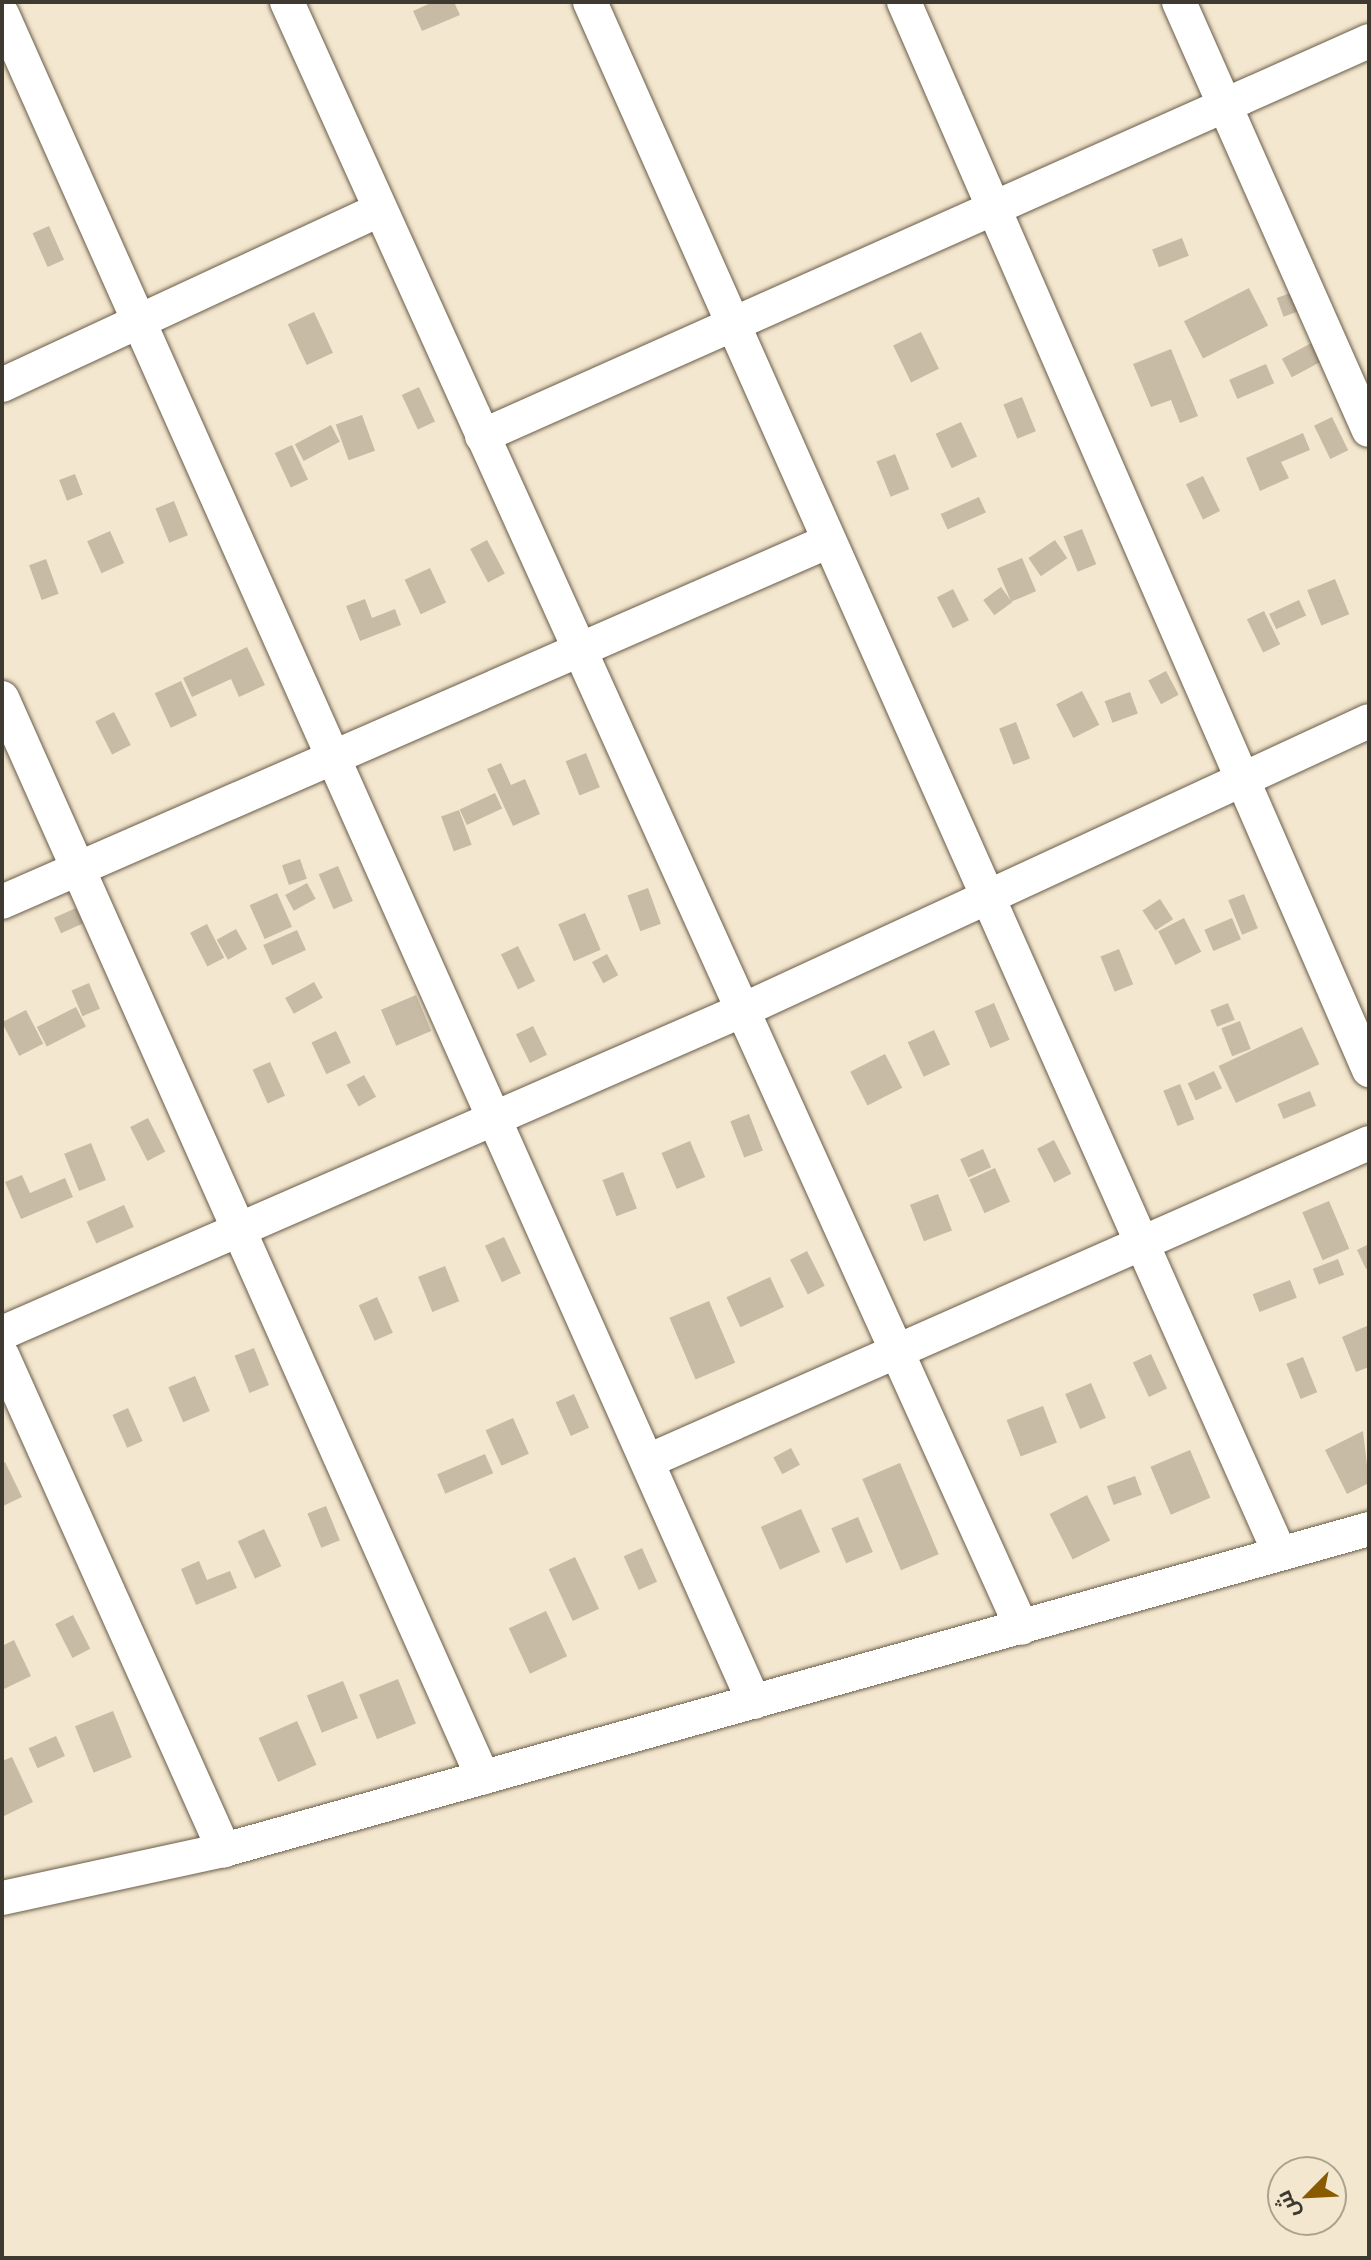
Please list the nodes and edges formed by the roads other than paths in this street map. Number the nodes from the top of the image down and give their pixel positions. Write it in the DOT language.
graph roads {
  1 [pos="287,2"];
  2 [pos="590,2"];
  3 [pos="904,2"];
  4 [pos="1179,2"];
  5 [pos="2,14"];
  6 [pos="1369,41"];
  7 [pos="1225,104"];
  8 [pos="997,205"];
  9 [pos="379,210"];
  10 [pos="140,322"];
  11 [pos="732,322"];
  12 [pos="2,385"];
  13 [pos="1369,430"];
  14 [pos="482,436"];
  15 [pos="829,541"];
  16 [pos="578,650"];
  17 [pos="2,698"];
  18 [pos="1369,721"];
  19 [pos="334,757"];
  20 [pos="1242,780"];
  21 [pos="77,869"];
  22 [pos="989,899"];
  23 [pos="2,902"];
  24 [pos="743,1010"];
  25 [pos="1369,1070"];
  26 [pos="496,1120"];
  27 [pos="1369,1143"];
  28 [pos="243,1229"];
  29 [pos="1144,1248"];
  30 [pos="2,1333"];
  31 [pos="899,1353"];
  32 [pos="2,1355"];
  33 [pos="648,1461"];
  34 [pos="1369,1529"];
  35 [pos="1279,1552"];
  36 [pos="1022,1628"];
  37 [pos="754,1702"];
  38 [pos="483,1778"];
  39 [pos="224,1850"];
  40 [pos="2,1898"];
  1 -- 9 [label="street"];
  2 -- 11 [label="street"];
  3 -- 8 [label="street"];
  4 -- 7 [label="street"];
  5 -- 10 [label="street"];
  6 -- 7 [label="street"];
  7 -- 8 [label="street"];
  7 -- 13 [label="street"];
  8 -- 11 [label="street"];
  8 -- 20 [label="street"];
  9 -- 10 [label="street"];
  9 -- 14 [label="street"];
  10 -- 12 [label="street"];
  10 -- 19 [label="street"];
  11 -- 14 [label="street"];
  11 -- 15 [label="street"];
  14 -- 16 [label="street"];
  15 -- 16 [label="street"];
  15 -- 22 [label="street"];
  16 -- 19 [label="street"];
  16 -- 24 [label="street"];
  17 -- 21 [label="street"];
  18 -- 20 [label="street"];
  19 -- 21 [label="street"];
  19 -- 26 [label="street"];
  20 -- 22 [label="street"];
  20 -- 25 [label="street"];
  21 -- 23 [label="street"];
  21 -- 28 [label="street"];
  22 -- 24 [label="street"];
  22 -- 29 [label="street"];
  24 -- 26 [label="street"];
  24 -- 31 [label="street"];
  26 -- 28 [label="street"];
  26 -- 33 [label="street"];
  27 -- 29 [label="street"];
  28 -- 30 [label="street"];
  28 -- 38 [label="street"];
  29 -- 31 [label="street"];
  29 -- 35 [label="street"];
  31 -- 33 [label="street"];
  31 -- 36 [label="street"];
  32 -- 39 [label="street"];
  33 -- 37 [label="street"];
  34 -- 35 [label="street"];
  35 -- 36 [label="street"];
  36 -- 37 [label="street"];
  37 -- 38 [label="street"];
  38 -- 39 [label="street"];
  39 -- 40 [label="street"];
}
